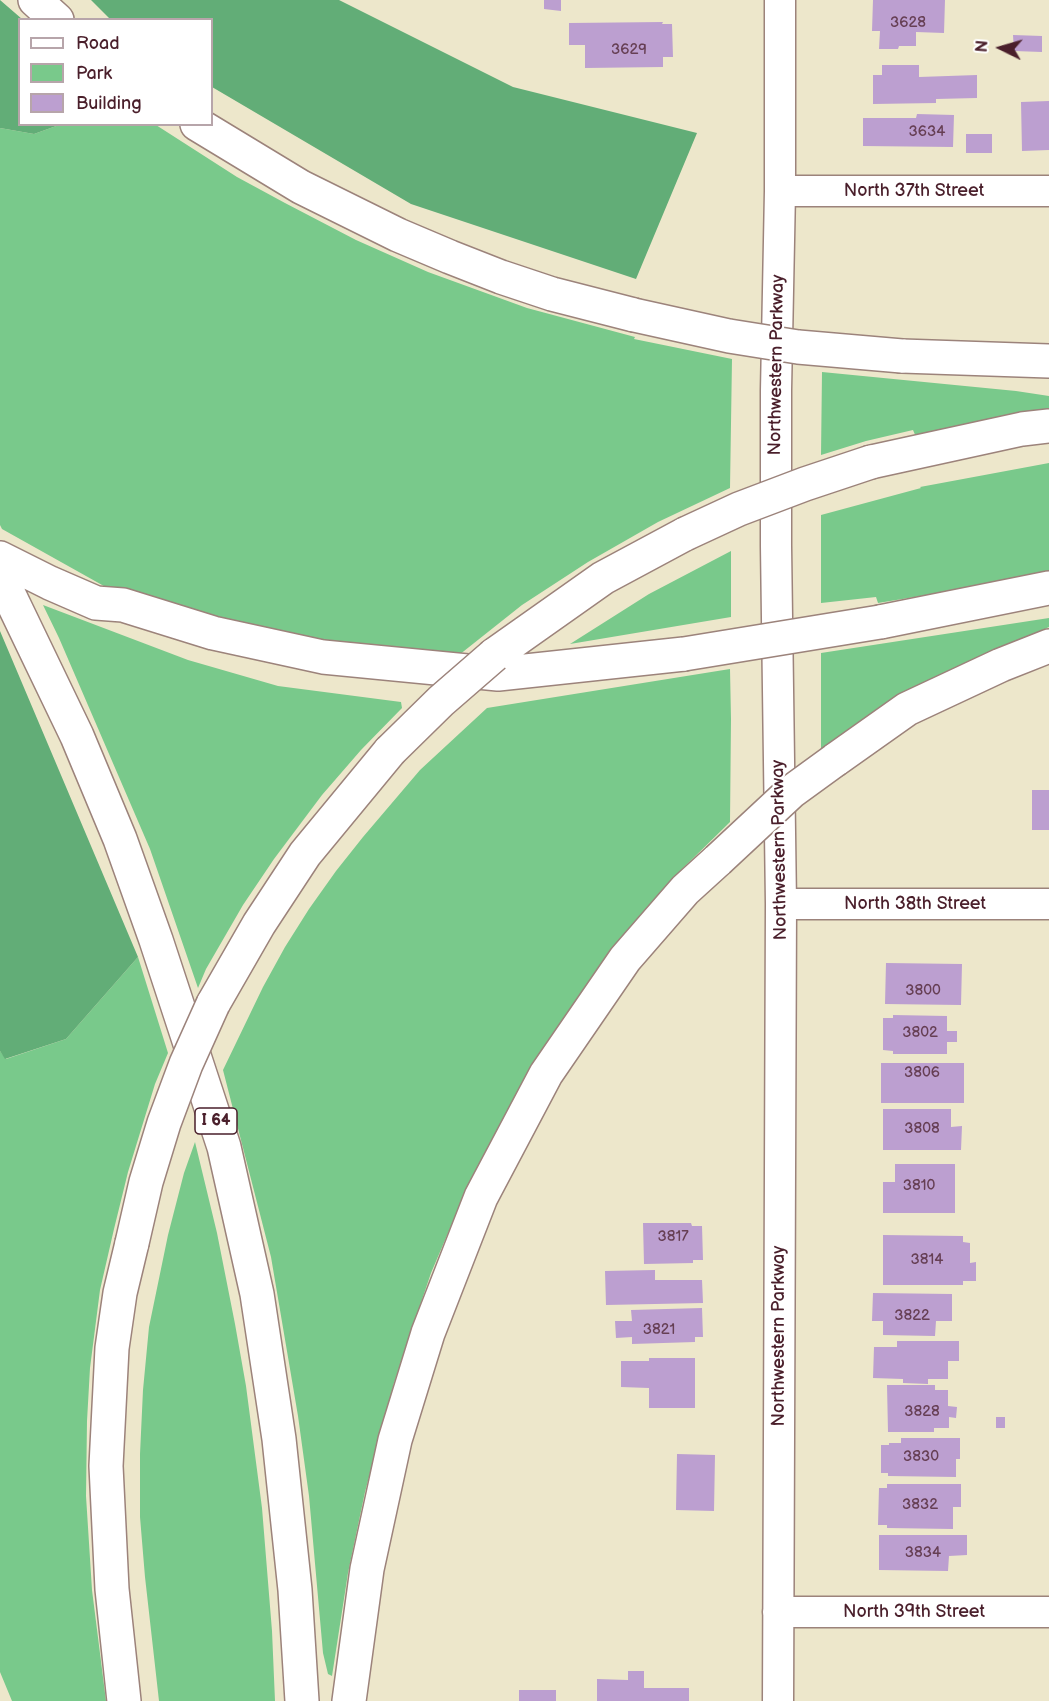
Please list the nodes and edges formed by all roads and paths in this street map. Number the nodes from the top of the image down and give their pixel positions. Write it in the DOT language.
graph roads {
  1 [pos="35,0"];
  2 [pos="780,0"];
  3 [pos="55,18"];
  4 [pos="200,126"];
  5 [pos="780,190"];
  6 [pos="1049,191"];
  7 [pos="1049,361"];
  8 [pos="1049,426"];
  9 [pos="0,558"];
  10 [pos="0,576"];
  11 [pos="1049,588"];
  12 [pos="0,615"];
  13 [pos="1049,646"];
  14 [pos="782,904"];
  15 [pos="1049,904"];
  16 [pos="778,1612"];
  17 [pos="1049,1612"];
  18 [pos="124,1701"];
  19 [pos="285,1701"];
  20 [pos="302,1701"];
  21 [pos="349,1701"];
  22 [pos="778,1701"];
  1 -- 3 [label="highway"];
  2 -- 5 [label="street, Northwestern Parkway"];
  4 -- 7 [label="highway, bridge"];
  5 -- 6 [label="street, North 37th Street"];
  5 -- 14 [label="street, Northwestern Parkway"];
  8 -- 18 [label="highway, bridge"];
  9 -- 11 [label="highway, bridge"];
  10 -- 20 [label="highway, I 64"];
  12 -- 19 [label="highway"];
  13 -- 21 [label="highway, bridge"];
  14 -- 15 [label="street, North 38th Street"];
  14 -- 16 [label="street, Northwestern Parkway"];
  16 -- 17 [label="street, North 39th Street"];
  16 -- 22 [label="street, Northwestern Parkway"];
}
